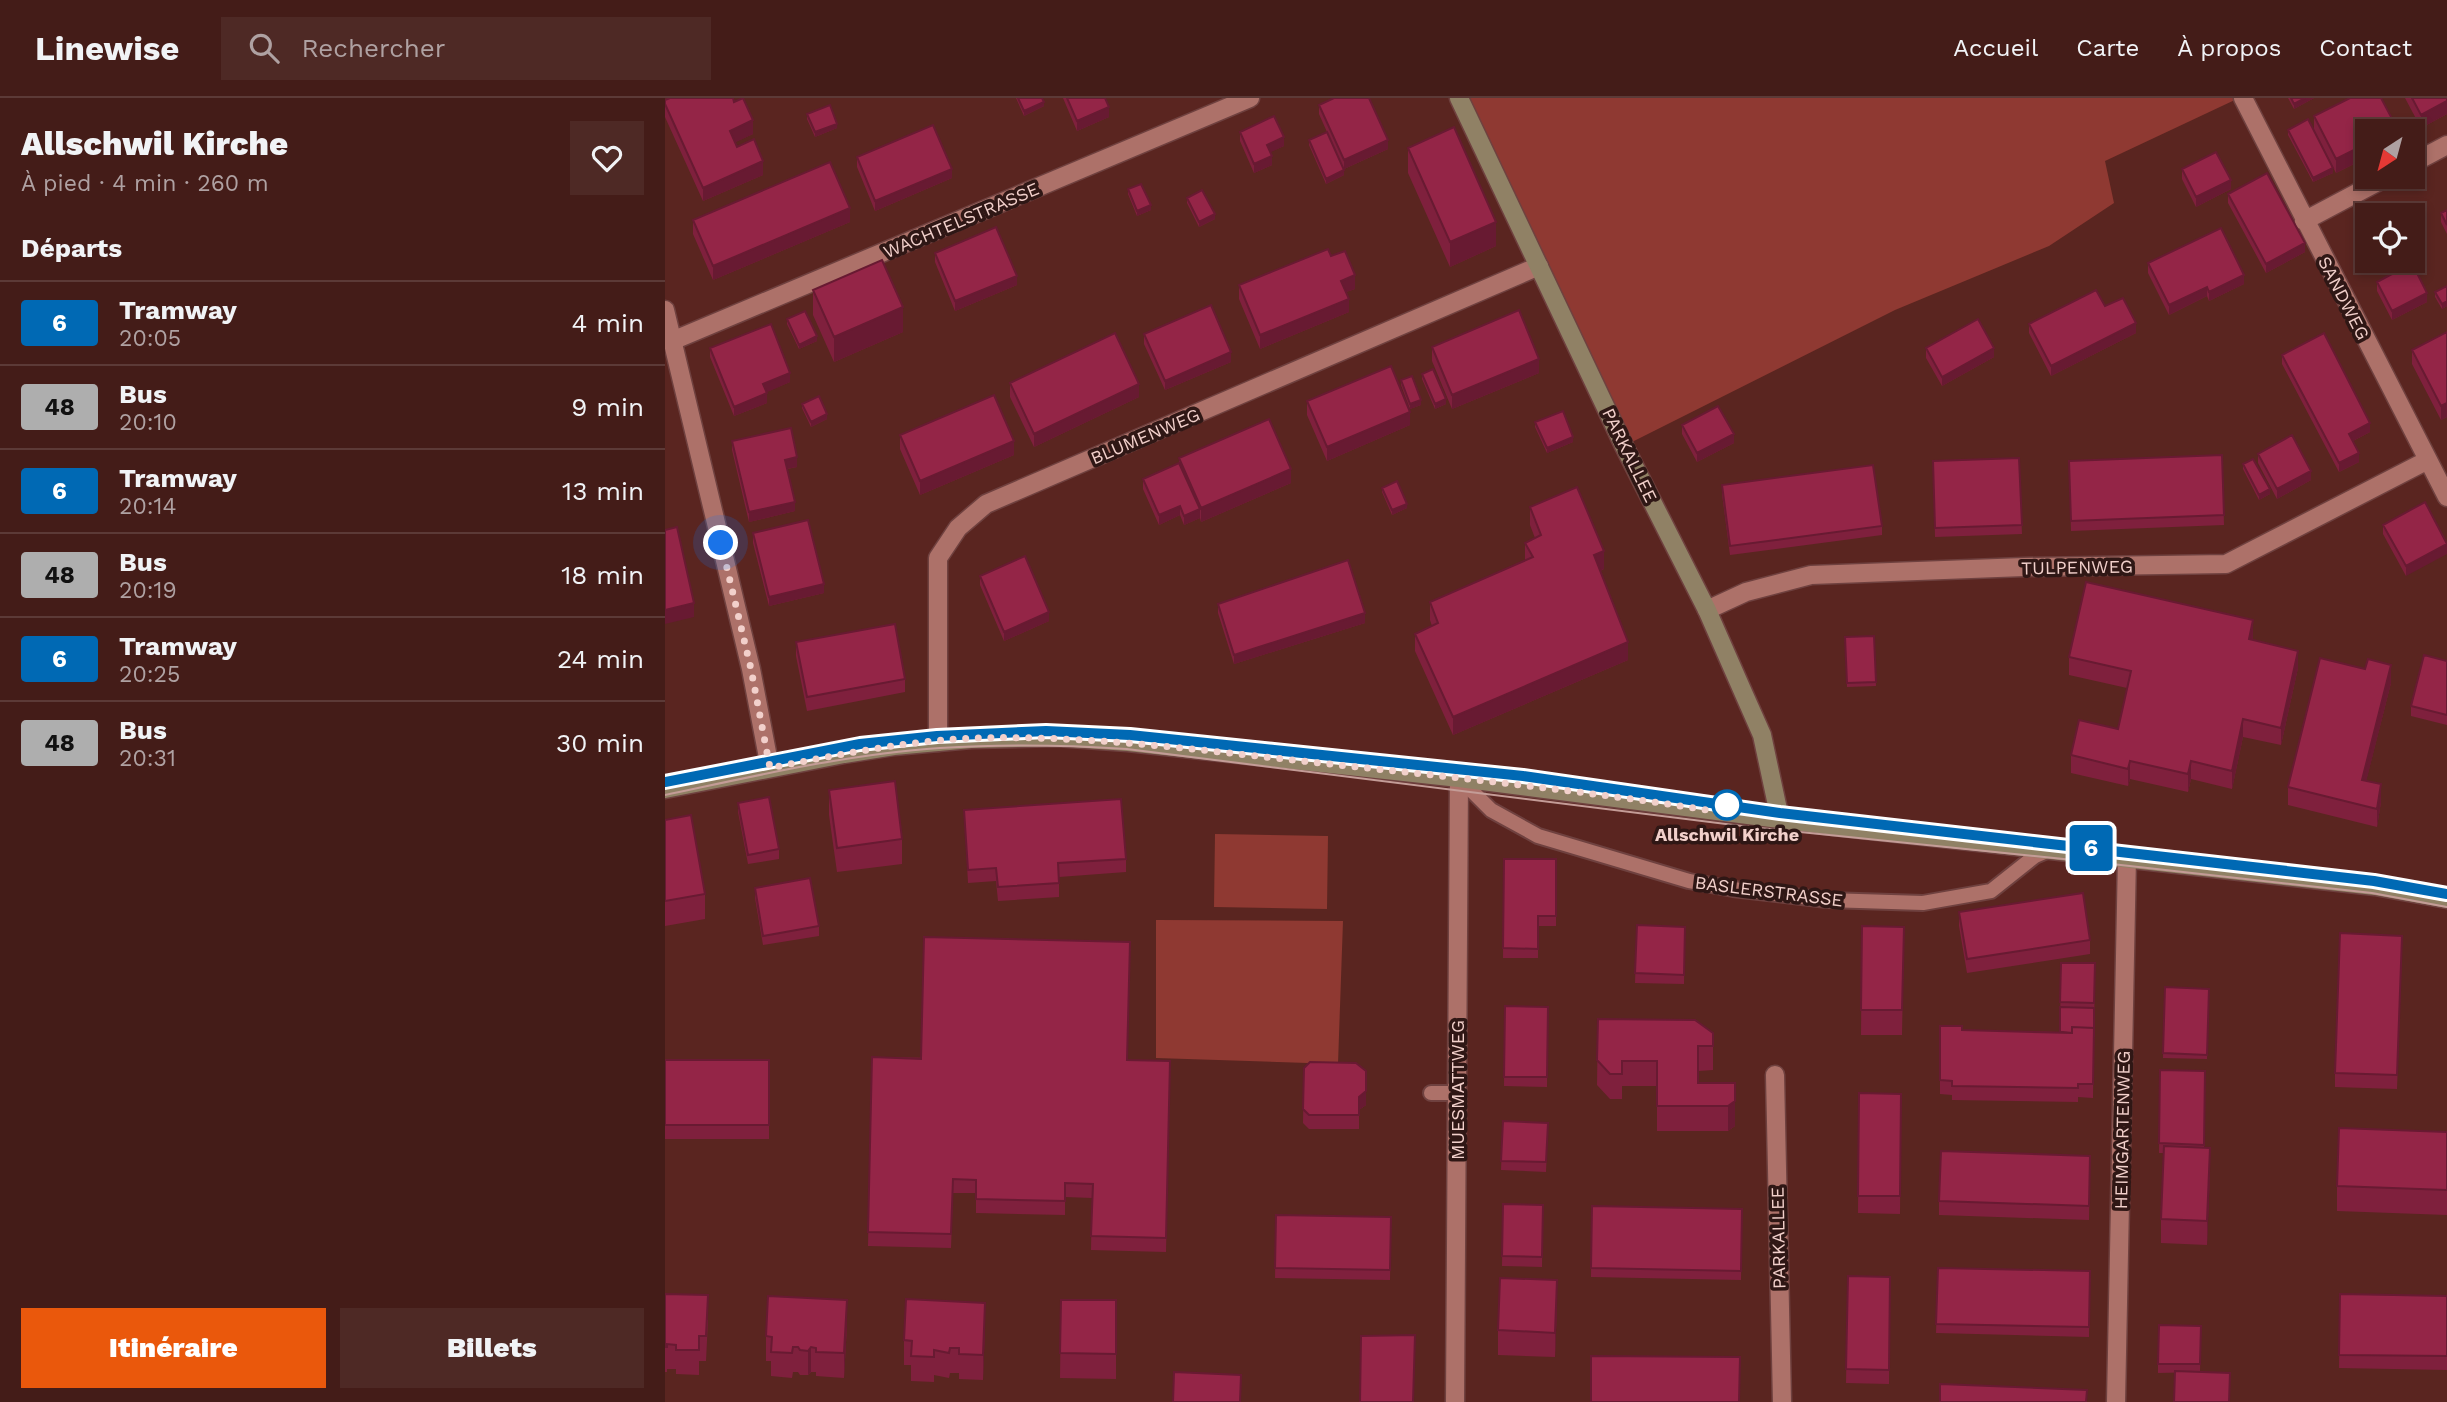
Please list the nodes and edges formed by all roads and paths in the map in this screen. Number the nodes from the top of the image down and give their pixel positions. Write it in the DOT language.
graph roads {
  1 [pos="1250,98"];
  2 [pos="1459,98"];
  3 [pos="2242,98"];
  4 [pos="2447,145"];
  5 [pos="2425,157"];
  6 [pos="2364,189"];
  7 [pos="2304,221"];
  8 [pos="1539,266"];
  9 [pos="665,310"];
  10 [pos="672,341"];
  11 [pos="2428,460"];
  12 [pos="2447,497"];
  13 [pos="1707,610"];
  14 [pos="938,742"];
  15 [pos="770,768"];
  16 [pos="1459,778"];
  17 [pos="665,789"];
  18 [pos="1780,819"];
  19 [pos="2049,850"];
  20 [pos="2127,858"];
  21 [pos="2447,899"];
  22 [pos="1775,1074"];
  23 [pos="1431,1093"];
  24 [pos="1457,1093"];
  25 [pos="1455,1402"];
  26 [pos="1782,1402"];
  27 [pos="2116,1402"];
  1 -- 10 [label="street, WACHTELSTRASSE"];
  2 -- 8 [label="main road, PARKALLEE"];
  3 -- 7 [label="street, SANDWEG"];
  4 -- 5 [label="street"];
  6 -- 7 [label="street"];
  7 -- 11 [label="street, SANDWEG"];
  8 -- 13 [label="main road, PARKALLEE"];
  8 -- 14 [label="street, BLUMENWEG"];
  9 -- 10 [label="street"];
  10 -- 15 [label="street"];
  11 -- 12 [label="street, SANDWEG"];
  11 -- 13 [label="street, TULPENWEG"];
  13 -- 18 [label="main road, PARKALLEE"];
  14 -- 15 [label="main road"];
  14 -- 16 [label="main road"];
  15 -- 17 [label="main road"];
  16 -- 18 [label="main road"];
  16 -- 19 [label="lane, BASLERSTRASSE"];
  16 -- 24 [label="street, MUESMATTWEG"];
  18 -- 19 [label="main road"];
  19 -- 20 [label="main road"];
  20 -- 21 [label="main road"];
  20 -- 27 [label="street, HEIMGARTENWEG"];
  22 -- 26 [label="street, PARKALLEE"];
  23 -- 24 [label="lane"];
  24 -- 25 [label="street, MUESMATTWEG"];
}
